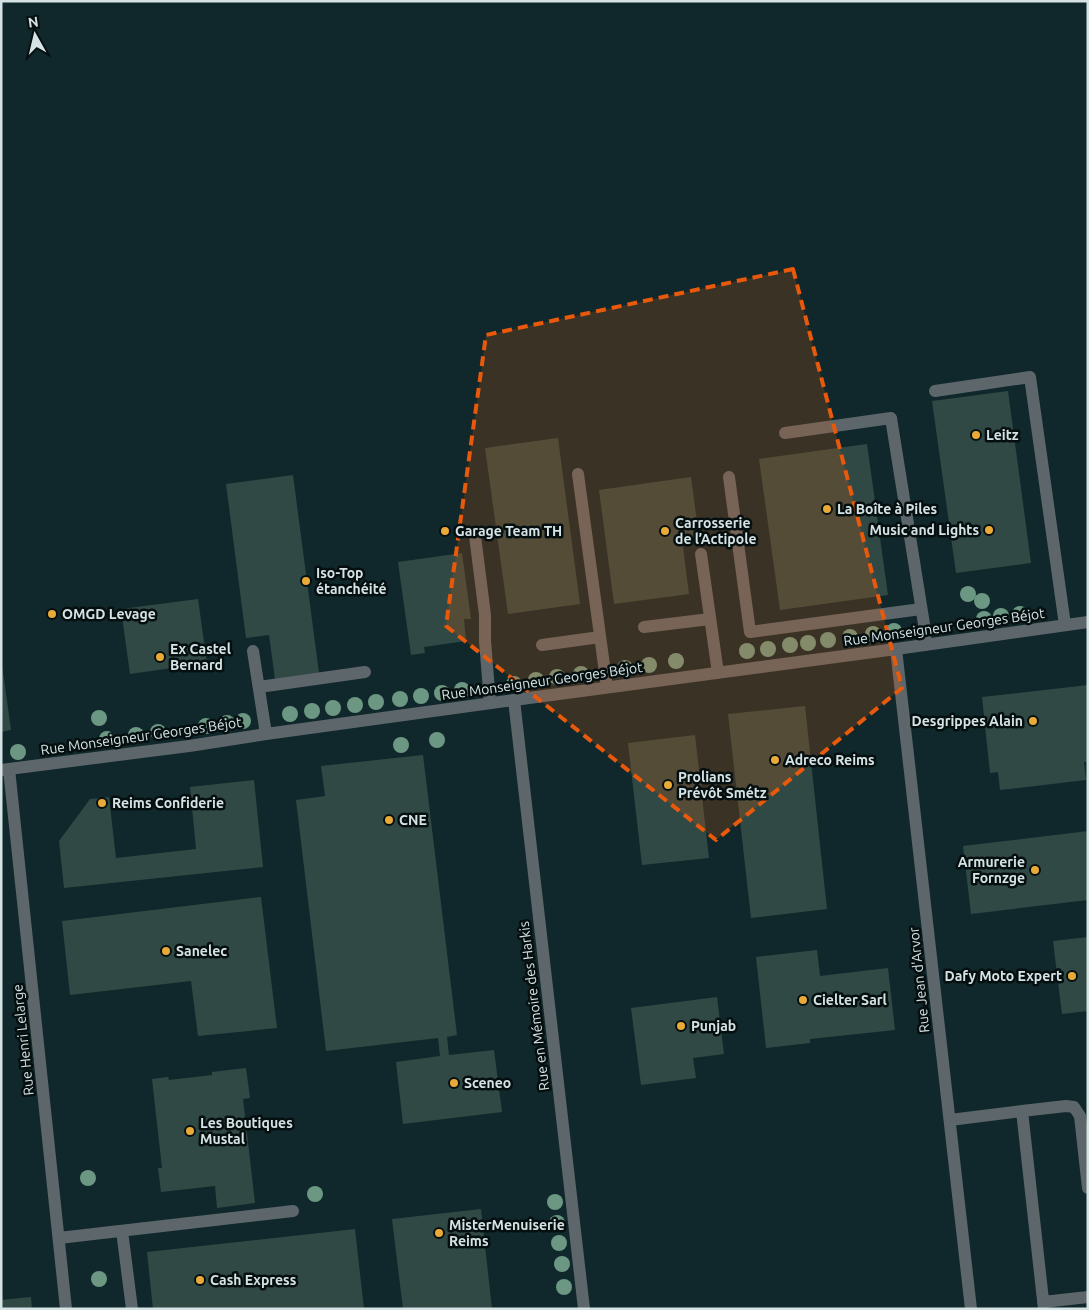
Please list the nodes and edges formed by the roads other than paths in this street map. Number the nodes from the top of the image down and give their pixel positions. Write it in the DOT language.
graph roads {
  1 [pos="934,391"];
  2 [pos="785,433"];
  3 [pos="578,474"];
  4 [pos="729,477"];
  5 [pos="475,536"];
  6 [pos="701,554"];
  7 [pos="921,609"];
  8 [pos="710,619"];
  9 [pos="1088,622"];
  10 [pos="1065,625"];
  11 [pos="644,627"];
  12 [pos="600,637"];
  13 [pos="926,644"];
  14 [pos="542,645"];
  15 [pos="896,649"];
  16 [pos="253,651"];
  17 [pos="365,672"];
  18 [pos="718,672"];
  19 [pos="259,687"];
  20 [pos="607,687"];
  21 [pos="514,700"];
  22 [pos="490,703"];
  23 [pos="266,734"];
  24 [pos="5,770"];
  25 [pos="1022,1111"];
  26 [pos="950,1120"];
  27 [pos="1088,1188"];
  28 [pos="293,1211"];
  29 [pos="122,1231"];
  30 [pos="59,1238"];
  31 [pos="1088,1297"];
  32 [pos="1044,1305"];
  33 [pos="66,1309"];
  34 [pos="132,1309"];
  35 [pos="584,1309"];
  36 [pos="971,1309"];
  1 -- 10 [label="street"];
  2 -- 7 [label="street"];
  3 -- 12 [label="street"];
  4 -- 7 [label="street"];
  5 -- 22 [label="street"];
  6 -- 8 [label="street"];
  7 -- 13 [label="street"];
  8 -- 11 [label="street"];
  8 -- 18 [label="street"];
  9 -- 10 [label="street, Rue Monseigneur Georges Béjot"];
  10 -- 13 [label="street, Rue Monseigneur Georges Béjot"];
  12 -- 14 [label="street"];
  12 -- 20 [label="street"];
  13 -- 15 [label="street, Rue Monseigneur Georges Béjot"];
  15 -- 18 [label="street, Rue Monseigneur Georges Béjot"];
  15 -- 26 [label="street, Rue Jean d'Arvor"];
  16 -- 19 [label="street"];
  17 -- 19 [label="street"];
  18 -- 20 [label="street, Rue Monseigneur Georges Béjot"];
  19 -- 23 [label="street"];
  20 -- 21 [label="street, Rue Monseigneur Georges Béjot"];
  21 -- 22 [label="street, Rue Monseigneur Georges Béjot"];
  21 -- 35 [label="street, Rue en Mémoire des Harkis"];
  22 -- 23 [label="street, Rue Monseigneur Georges Béjot"];
  23 -- 24 [label="street, Rue Monseigneur Georges Béjot"];
  24 -- 30 [label="street, Rue Henri Lelarge"];
  25 -- 26 [label="street"];
  25 -- 27 [label="street"];
  25 -- 32 [label="street"];
  26 -- 36 [label="street, Rue Jean d'Arvor"];
  28 -- 29 [label="street"];
  29 -- 30 [label="street"];
  29 -- 34 [label="street"];
  30 -- 33 [label="street, Rue Henri Lelarge"];
  31 -- 32 [label="street"];
}
